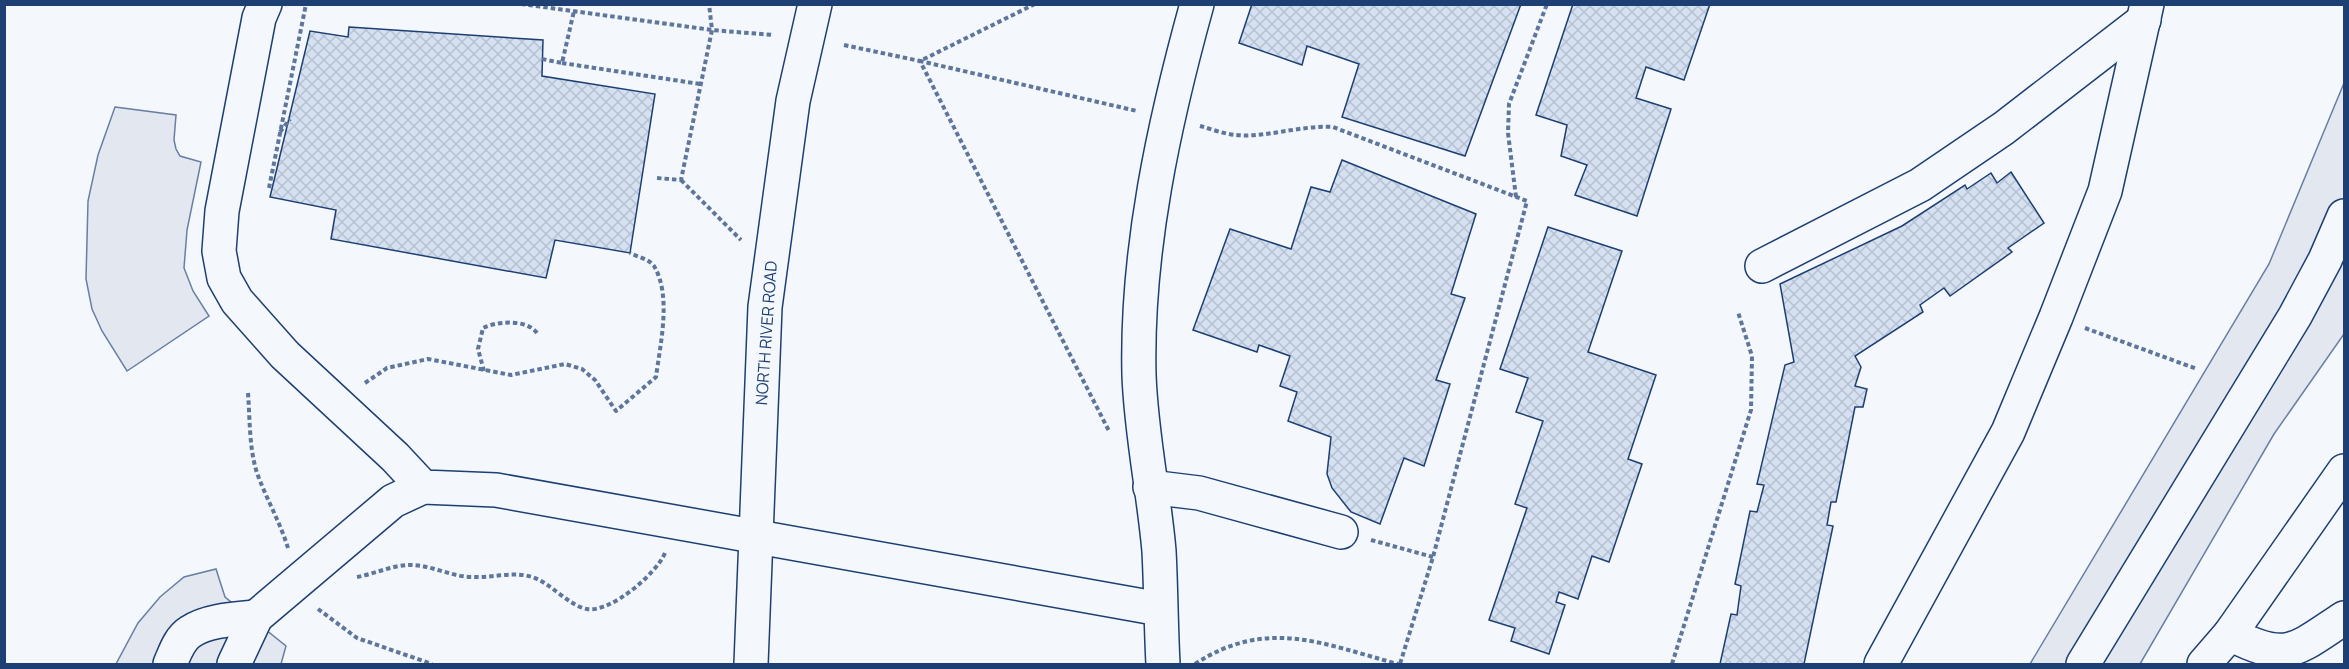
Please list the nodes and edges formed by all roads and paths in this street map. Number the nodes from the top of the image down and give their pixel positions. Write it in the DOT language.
graph roads {
  1 [pos="265,4"];
  2 [pos="306,4"];
  3 [pos="521,4"];
  4 [pos="710,4"];
  5 [pos="815,4"];
  6 [pos="1035,4"];
  7 [pos="1197,4"];
  8 [pos="1547,4"];
  9 [pos="574,11"];
  10 [pos="2146,12"];
  11 [pos="712,30"];
  12 [pos="780,35"];
  13 [pos="844,45"];
  14 [pos="542,59"];
  15 [pos="920,61"];
  16 [pos="562,63"];
  17 [pos="700,84"];
  18 [pos="1138,111"];
  19 [pos="290,119"];
  20 [pos="1193,124"];
  21 [pos="280,133"];
  22 [pos="657,178"];
  23 [pos="681,180"];
  24 [pos="268,188"];
  25 [pos="1516,198"];
  26 [pos="2344,216"];
  27 [pos="748,247"];
  28 [pos="630,254"];
  29 [pos="1762,266"];
  30 [pos="1738,312"];
  31 [pos="2055,317"];
  32 [pos="537,333"];
  33 [pos="2197,369"];
  34 [pos="484,372"];
  35 [pos="248,393"];
  36 [pos="342,408"];
  37 [pos="1113,440"];
  38 [pos="2344,471"];
  39 [pos="423,487"];
  40 [pos="1150,487"];
  41 [pos="673,524"];
  42 [pos="1341,532"];
  43 [pos="754,536"];
  44 [pos="1434,557"];
  45 [pos="349,578"];
  46 [pos="298,582"];
  47 [pos="1160,609"];
  48 [pos="256,617"];
  49 [pos="2344,618"];
  50 [pos="2230,633"];
  51 [pos="170,664"];
  52 [pos="234,664"];
  53 [pos="432,664"];
  54 [pos="751,664"];
  55 [pos="1163,664"];
  56 [pos="1194,664"];
  57 [pos="1399,664"];
  58 [pos="1672,664"];
  59 [pos="1881,664"];
  60 [pos="2083,664"];
  61 [pos="2204,664"];
  1 -- 36 [label="street"];
  2 -- 21 [label="path"];
  3 -- 9 [label="path"];
  4 -- 11 [label="path"];
  5 -- 43 [label="street, NORTH RIVER ROAD"];
  6 -- 15 [label="path"];
  7 -- 40 [label="street"];
  8 -- 25 [label="path"];
  9 -- 11 [label="path"];
  9 -- 16 [label="path"];
  10 -- 29 [label="street"];
  10 -- 31 [label="street"];
  11 -- 12 [label="path"];
  11 -- 17 [label="path"];
  13 -- 15 [label="path"];
  14 -- 16 [label="path"];
  15 -- 18 [label="path"];
  15 -- 37 [label="path"];
  16 -- 17 [label="path"];
  17 -- 23 [label="path"];
  19 -- 21 [label="path"];
  20 -- 25 [label="path"];
  21 -- 24 [label="path"];
  22 -- 23 [label="path"];
  23 -- 27 [label="path"];
  25 -- 44 [label="path"];
  26 -- 60 [label="street"];
  28 -- 34 [label="path"];
  30 -- 58 [label="path"];
  31 -- 33 [label="path"];
  31 -- 59 [label="street"];
  32 -- 34 [label="path"];
  34 -- 36 [label="path"];
  35 -- 46 [label="path"];
  36 -- 39 [label="street"];
  38 -- 50 [label="street"];
  39 -- 41 [label="street"];
  39 -- 46 [label="street"];
  40 -- 42 [label="street"];
  40 -- 47 [label="street"];
  41 -- 43 [label="street"];
  41 -- 45 [label="path"];
  42 -- 44 [label="path"];
  43 -- 47 [label="street"];
  43 -- 54 [label="street, NORTH RIVER ROAD"];
  44 -- 57 [label="path"];
  46 -- 48 [label="street"];
  46 -- 53 [label="path"];
  47 -- 55 [label="street"];
  48 -- 51 [label="street"];
  48 -- 52 [label="street"];
  49 -- 50 [label="street"];
  50 -- 61 [label="street"];
  56 -- 57 [label="path"];
}
